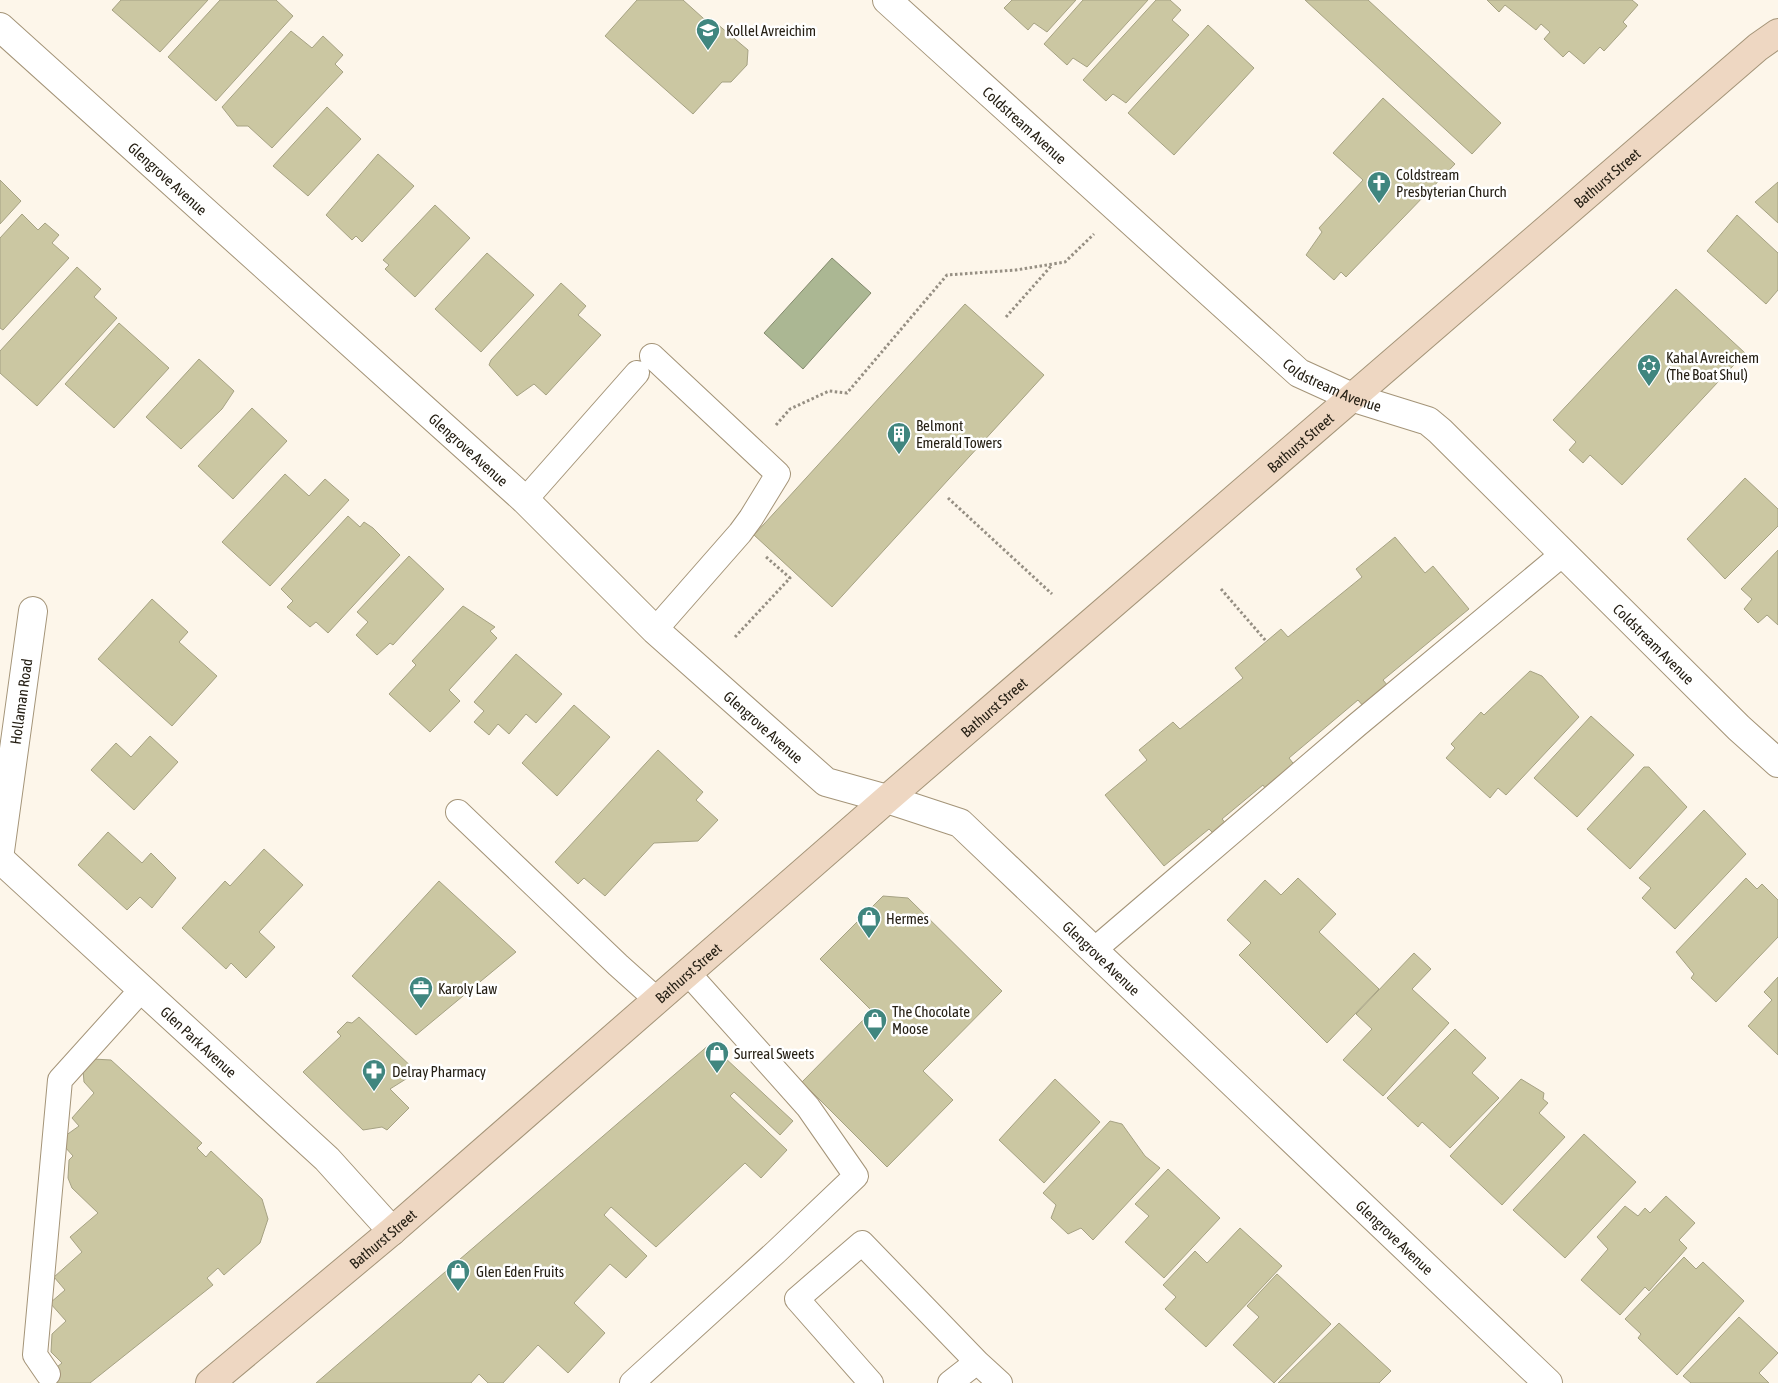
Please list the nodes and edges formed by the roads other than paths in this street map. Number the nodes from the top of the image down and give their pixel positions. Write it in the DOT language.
graph roads {
  1 [pos="887,0"];
  2 [pos="0,27"];
  3 [pos="1778,33"];
  4 [pos="652,356"];
  5 [pos="637,374"];
  6 [pos="1354,398"];
  7 [pos="525,500"];
  8 [pos="1564,553"];
  9 [pos="33,611"];
  10 [pos="655,630"];
  11 [pos="1778,763"];
  12 [pos="887,799"];
  13 [pos="458,812"];
  14 [pos="0,852"];
  15 [pos="0,860"];
  16 [pos="1094,950"];
  17 [pos="688,972"];
  18 [pos="142,989"];
  19 [pos="657,1000"];
  20 [pos="392,1231"];
  21 [pos="977,1362"];
  22 [pos="48,1374"];
  23 [pos="210,1383"];
  24 [pos="632,1383"];
  25 [pos="871,1383"];
  26 [pos="950,1383"];
  27 [pos="1000,1383"];
  28 [pos="1548,1383"];
  1 -- 6 [label="street, Coldstream Avenue"];
  2 -- 7 [label="street, Glengrove Avenue"];
  3 -- 6 [label="main road, Bathurst Street"];
  4 -- 10 [label="lane"];
  5 -- 7 [label="lane"];
  6 -- 8 [label="street, Coldstream Avenue"];
  6 -- 12 [label="main road, Bathurst Street"];
  7 -- 10 [label="street, Glengrove Avenue"];
  8 -- 11 [label="street, Coldstream Avenue"];
  8 -- 16 [label="lane"];
  9 -- 14 [label="street, Hollaman Road"];
  10 -- 12 [label="street, Glengrove Avenue"];
  12 -- 16 [label="street, Glengrove Avenue"];
  12 -- 17 [label="main road, Bathurst Street"];
  13 -- 19 [label="lane"];
  15 -- 18 [label="street, Glen Park Avenue"];
  16 -- 28 [label="street, Glengrove Avenue"];
  17 -- 19 [label="main road, Bathurst Street"];
  17 -- 24 [label="lane"];
  18 -- 20 [label="street, Glen Park Avenue"];
  18 -- 22 [label="lane"];
  19 -- 20 [label="main road, Bathurst Street"];
  20 -- 23 [label="main road, Bathurst Street"];
  21 -- 25 [label="lane"];
  21 -- 26 [label="lane"];
  21 -- 27 [label="lane"];
}
